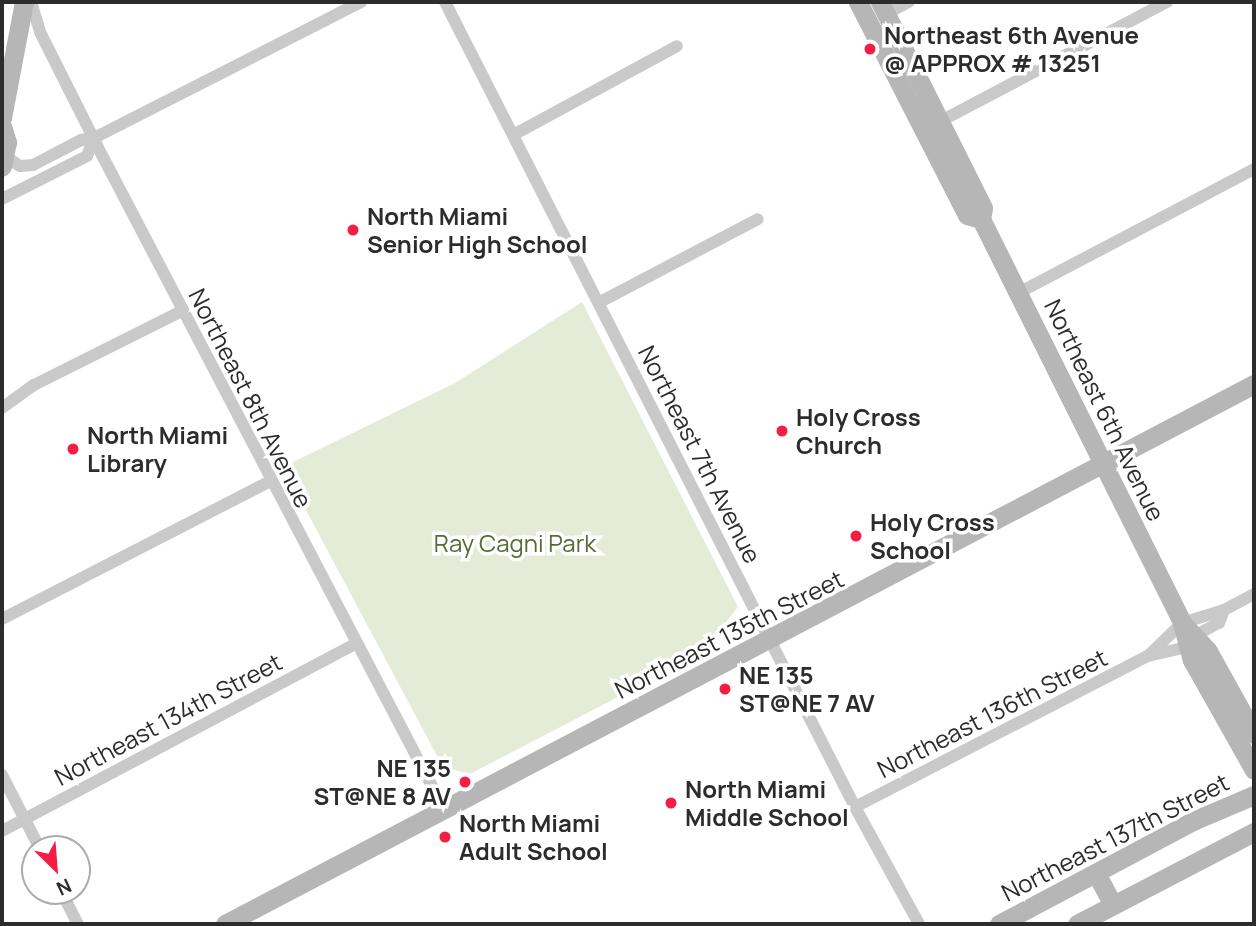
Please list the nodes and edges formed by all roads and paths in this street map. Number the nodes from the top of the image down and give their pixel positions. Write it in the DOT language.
graph roads {
  1 [pos="23,2"];
  2 [pos="31,2"];
  3 [pos="361,2"];
  4 [pos="444,2"];
  5 [pos="858,2"];
  6 [pos="909,2"];
  7 [pos="1167,2"];
  8 [pos="883,8"];
  9 [pos="677,46"];
  10 [pos="908,101"];
  11 [pos="2,118"];
  12 [pos="939,122"];
  13 [pos="2,126"];
  14 [pos="515,134"];
  15 [pos="94,138"];
  16 [pos="3,161"];
  17 [pos="1254,169"];
  18 [pos="2,199"];
  19 [pos="758,219"];
  20 [pos="981,219"];
  21 [pos="1020,292"];
  22 [pos="600,302"];
  23 [pos="182,310"];
  24 [pos="1254,384"];
  25 [pos="7,399"];
  26 [pos="2,408"];
  27 [pos="1104,466"];
  28 [pos="270,481"];
  29 [pos="1254,594"];
  30 [pos="1224,610"];
  31 [pos="2,619"];
  32 [pos="1188,635"];
  33 [pos="770,640"];
  34 [pos="355,644"];
  35 [pos="1148,656"];
  36 [pos="1254,734"];
  37 [pos="1254,770"];
  38 [pos="2,775"];
  39 [pos="1254,795"];
  40 [pos="855,807"];
  41 [pos="444,809"];
  42 [pos="24,819"];
  43 [pos="2,831"];
  44 [pos="1254,832"];
  45 [pos="33,835"];
  46 [pos="1096,873"];
  47 [pos="68,905"];
  48 [pos="1113,905"];
  49 [pos="78,924"];
  50 [pos="225,924"];
  51 [pos="919,924"];
  52 [pos="999,924"];
  53 [pos="1077,924"];
  1 -- 11 [label="main road"];
  2 -- 15 [label="street, Northeast 8th Avenue"];
  3 -- 15 [label="street"];
  4 -- 14 [label="street, Northeast 7th Avenue"];
  5 -- 10 [label="main road, Northeast 6th Avenue"];
  6 -- 8 [label="street"];
  7 -- 12 [label="street"];
  8 -- 12 [label="main road, Northeast 6th Avenue"];
  9 -- 14 [label="street"];
  10 -- 12 [label="main road"];
  10 -- 20 [label="main road, Northeast 6th Avenue"];
  12 -- 20 [label="main road, Northeast 6th Avenue"];
  13 -- 16 [label="main road"];
  14 -- 22 [label="street, Northeast 7th Avenue"];
  15 -- 16 [label="street"];
  15 -- 18 [label="street"];
  15 -- 23 [label="street, Northeast 8th Avenue"];
  17 -- 21 [label="street"];
  19 -- 22 [label="street"];
  20 -- 21 [label="main road, Northeast 6th Avenue"];
  21 -- 27 [label="main road, Northeast 6th Avenue"];
  22 -- 33 [label="street, Northeast 7th Avenue"];
  23 -- 25 [label="street"];
  23 -- 28 [label="street, Northeast 8th Avenue"];
  24 -- 27 [label="main road, Northeast 135th Street"];
  25 -- 26 [label="street"];
  27 -- 32 [label="main road, Northeast 6th Avenue"];
  27 -- 33 [label="main road, Northeast 135th Street"];
  28 -- 31 [label="street"];
  28 -- 34 [label="street, Northeast 8th Avenue"];
  29 -- 30 [label="street, Northeast 136th Street"];
  30 -- 32 [label="street, Northeast 136th Street"];
  30 -- 32 [label="street, Northeast 136th Street"];
  32 -- 35 [label="street, Northeast 136th Street"];
  32 -- 35 [label="street, Northeast 136th Street"];
  32 -- 36 [label="main road, Northeast 6th Avenue"];
  32 -- 37 [label="main road, Northeast 6th Avenue"];
  33 -- 40 [label="street, Northeast 7th Avenue"];
  33 -- 41 [label="main road, Northeast 135th Street"];
  34 -- 41 [label="street, Northeast 8th Avenue"];
  34 -- 42 [label="street, Northeast 134th Street"];
  35 -- 40 [label="street, Northeast 136th Street"];
  38 -- 42 [label="street"];
  39 -- 46 [label="main road, Northeast 137th Street"];
  40 -- 51 [label="street, Northeast 7th Avenue"];
  41 -- 50 [label="main road, Northeast 135th Street"];
  42 -- 43 [label="street, Northeast 134th Street"];
  42 -- 45 [label="street"];
  44 -- 48 [label="main road"];
  46 -- 48 [label="main road"];
  46 -- 52 [label="main road, Northeast 137th Street"];
  47 -- 49 [label="street"];
  48 -- 53 [label="main road"];
}
